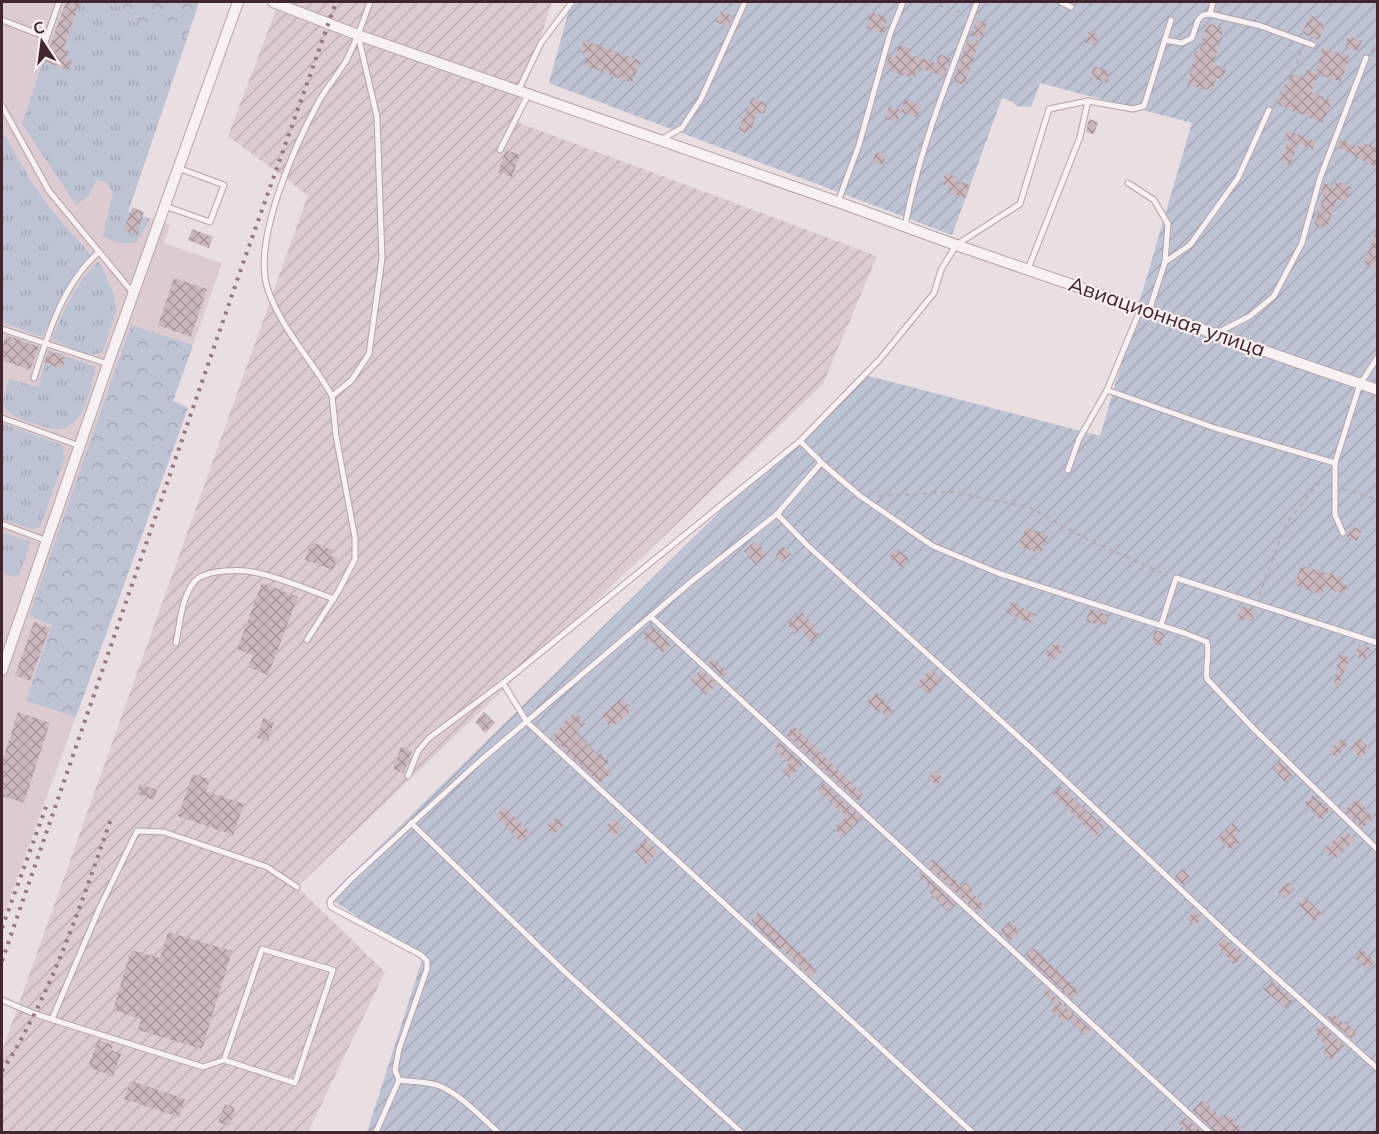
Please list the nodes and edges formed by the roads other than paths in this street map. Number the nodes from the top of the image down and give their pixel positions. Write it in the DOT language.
graph roads {
  1 [pos="59,2"];
  2 [pos="238,2"];
  3 [pos="273,2"];
  4 [pos="370,2"];
  5 [pos="572,2"];
  6 [pos="745,2"];
  7 [pos="903,2"];
  8 [pos="977,2"];
  9 [pos="1061,2"];
  10 [pos="1213,2"];
  11 [pos="1071,7"];
  12 [pos="1210,14"];
  13 [pos="2,20"];
  14 [pos="1171,20"];
  15 [pos="358,35"];
  16 [pos="46,37"];
  17 [pos="1165,40"];
  18 [pos="1313,45"];
  19 [pos="1366,58"];
  20 [pos="39,60"];
  21 [pos="523,93"];
  22 [pos="1089,101"];
  23 [pos="2,106"];
  24 [pos="1269,110"];
  25 [pos="659,141"];
  26 [pos="500,150"];
  27 [pos="178,168"];
  28 [pos="1128,183"];
  29 [pos="838,202"];
  30 [pos="165,206"];
  31 [pos="905,225"];
  32 [pos="956,245"];
  33 [pos="99,252"];
  34 [pos="1165,262"];
  35 [pos="1028,269"];
  36 [pos="134,293"];
  37 [pos="1145,310"];
  38 [pos="2,330"];
  39 [pos="1216,334"];
  40 [pos="45,342"];
  41 [pos="1377,357"];
  42 [pos="108,364"];
  43 [pos="34,378"];
  44 [pos="1360,384"];
  45 [pos="1107,390"];
  46 [pos="1377,390"];
  47 [pos="333,396"];
  48 [pos="2,418"];
  49 [pos="800,441"];
  50 [pos="80,446"];
  51 [pos="1335,462"];
  52 [pos="821,463"];
  53 [pos="1068,470"];
  54 [pos="777,514"];
  55 [pos="2,524"];
  56 [pos="1343,533"];
  57 [pos="47,540"];
  58 [pos="334,599"];
  59 [pos="651,617"];
  60 [pos="1161,625"];
  61 [pos="307,640"];
  62 [pos="176,643"];
  63 [pos="1377,643"];
  64 [pos="2,670"];
  65 [pos="503,683"];
  66 [pos="527,722"];
  67 [pos="408,776"];
  68 [pos="411,823"];
  69 [pos="1377,849"];
  70 [pos="297,887"];
  71 [pos="2,1000"];
  72 [pos="52,1019"];
  73 [pos="224,1060"];
  74 [pos="1377,1069"];
  75 [pos="399,1080"];
  76 [pos="376,1132"];
  77 [pos="498,1132"];
  78 [pos="741,1132"];
  79 [pos="972,1132"];
  80 [pos="1209,1132"];
  1 -- 16 [label="lane"];
  2 -- 27 [label="street"];
  3 -- 15 [label="street, Авиационная улица"];
  4 -- 15 [label="lane"];
  5 -- 21 [label="lane"];
  6 -- 25 [label="lane"];
  7 -- 29 [label="lane"];
  8 -- 31 [label="lane"];
  9 -- 11 [label="lane"];
  10 -- 12 [label="lane"];
  12 -- 17 [label="lane"];
  12 -- 18 [label="lane"];
  13 -- 16 [label="lane"];
  14 -- 17 [label="lane"];
  15 -- 21 [label="street, Авиационная улица"];
  15 -- 47 [label="lane"];
  15 -- 47 [label="lane"];
  16 -- 20 [label="lane"];
  17 -- 22 [label="lane"];
  19 -- 39 [label="lane"];
  21 -- 25 [label="street, Авиационная улица"];
  21 -- 26 [label="lane"];
  22 -- 32 [label="lane"];
  22 -- 35 [label="lane"];
  23 -- 33 [label="lane"];
  24 -- 34 [label="lane"];
  25 -- 29 [label="street, Авиационная улица"];
  27 -- 30 [label="street"];
  27 -- 30 [label="lane"];
  28 -- 34 [label="lane"];
  29 -- 31 [label="street, Авиационная улица"];
  30 -- 36 [label="street"];
  31 -- 32 [label="street, Авиационная улица"];
  32 -- 35 [label="street, Авиационная улица"];
  32 -- 49 [label="lane"];
  33 -- 36 [label="lane"];
  33 -- 40 [label="lane"];
  34 -- 37 [label="lane"];
  35 -- 37 [label="street, Авиационная улица"];
  36 -- 42 [label="street"];
  37 -- 39 [label="street, Авиационная улица"];
  37 -- 45 [label="lane"];
  38 -- 40 [label="lane"];
  39 -- 44 [label="street, Авиационная улица"];
  40 -- 42 [label="lane"];
  40 -- 43 [label="lane"];
  41 -- 44 [label="lane"];
  42 -- 50 [label="street"];
  44 -- 46 [label="street, Авиационная улица"];
  44 -- 51 [label="lane"];
  45 -- 51 [label="lane"];
  45 -- 53 [label="lane"];
  47 -- 58 [label="lane"];
  48 -- 50 [label="lane"];
  49 -- 52 [label="lane"];
  49 -- 65 [label="lane"];
  50 -- 57 [label="street"];
  51 -- 56 [label="lane"];
  52 -- 54 [label="lane"];
  52 -- 60 [label="lane"];
  54 -- 59 [label="lane"];
  54 -- 74 [label="lane"];
  55 -- 57 [label="lane"];
  57 -- 64 [label="street"];
  58 -- 61 [label="lane"];
  58 -- 62 [label="lane"];
  59 -- 66 [label="lane"];
  59 -- 80 [label="lane"];
  60 -- 63 [label="lane"];
  60 -- 69 [label="lane"];
  65 -- 66 [label="lane"];
  65 -- 67 [label="lane"];
  66 -- 68 [label="lane"];
  66 -- 79 [label="lane"];
  68 -- 75 [label="lane"];
  68 -- 78 [label="lane"];
  70 -- 72 [label="lane"];
  71 -- 72 [label="lane"];
  72 -- 73 [label="lane"];
  73 -- 73 [label="lane"];
  75 -- 76 [label="lane"];
  75 -- 77 [label="lane"];
}
